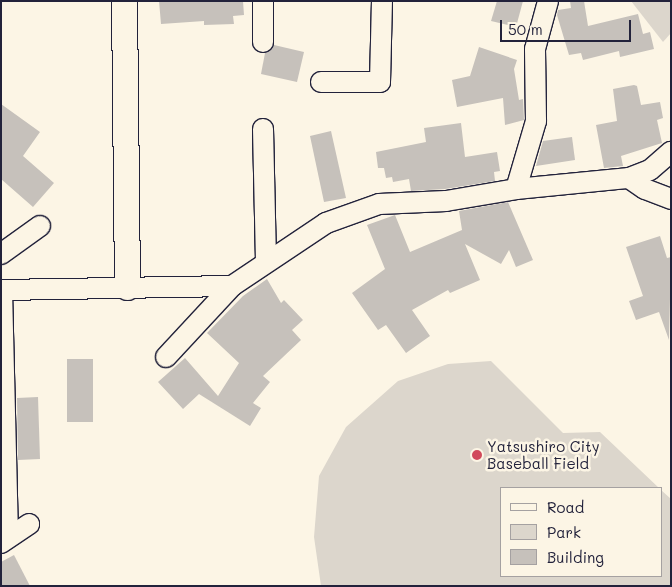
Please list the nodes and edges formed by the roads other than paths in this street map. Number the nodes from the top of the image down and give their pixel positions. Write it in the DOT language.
graph roads {
  1 [pos="124,1"];
  2 [pos="263,1"];
  3 [pos="382,1"];
  4 [pos="548,1"];
  5 [pos="263,42"];
  6 [pos="321,82"];
  7 [pos="263,128"];
  8 [pos="671,152"];
  9 [pos="629,178"];
  10 [pos="516,189"];
  11 [pos="671,199"];
  12 [pos="40,226"];
  13 [pos="1,254"];
  14 [pos="266,260"];
  15 [pos="232,286"];
  16 [pos="127,287"];
  17 [pos="166,357"];
  18 [pos="30,524"];
  19 [pos="5,540"];
  1 -- 16 [label="street"];
  2 -- 5 [label="street"];
  3 -- 6 [label="street"];
  4 -- 10 [label="street"];
  7 -- 14 [label="street"];
  8 -- 9 [label="street"];
  9 -- 10 [label="street"];
  9 -- 11 [label="street"];
  10 -- 14 [label="street"];
  12 -- 13 [label="street"];
  14 -- 15 [label="street"];
  15 -- 16 [label="street"];
  15 -- 17 [label="street"];
  16 -- 19 [label="street"];
  18 -- 19 [label="street"];
}
